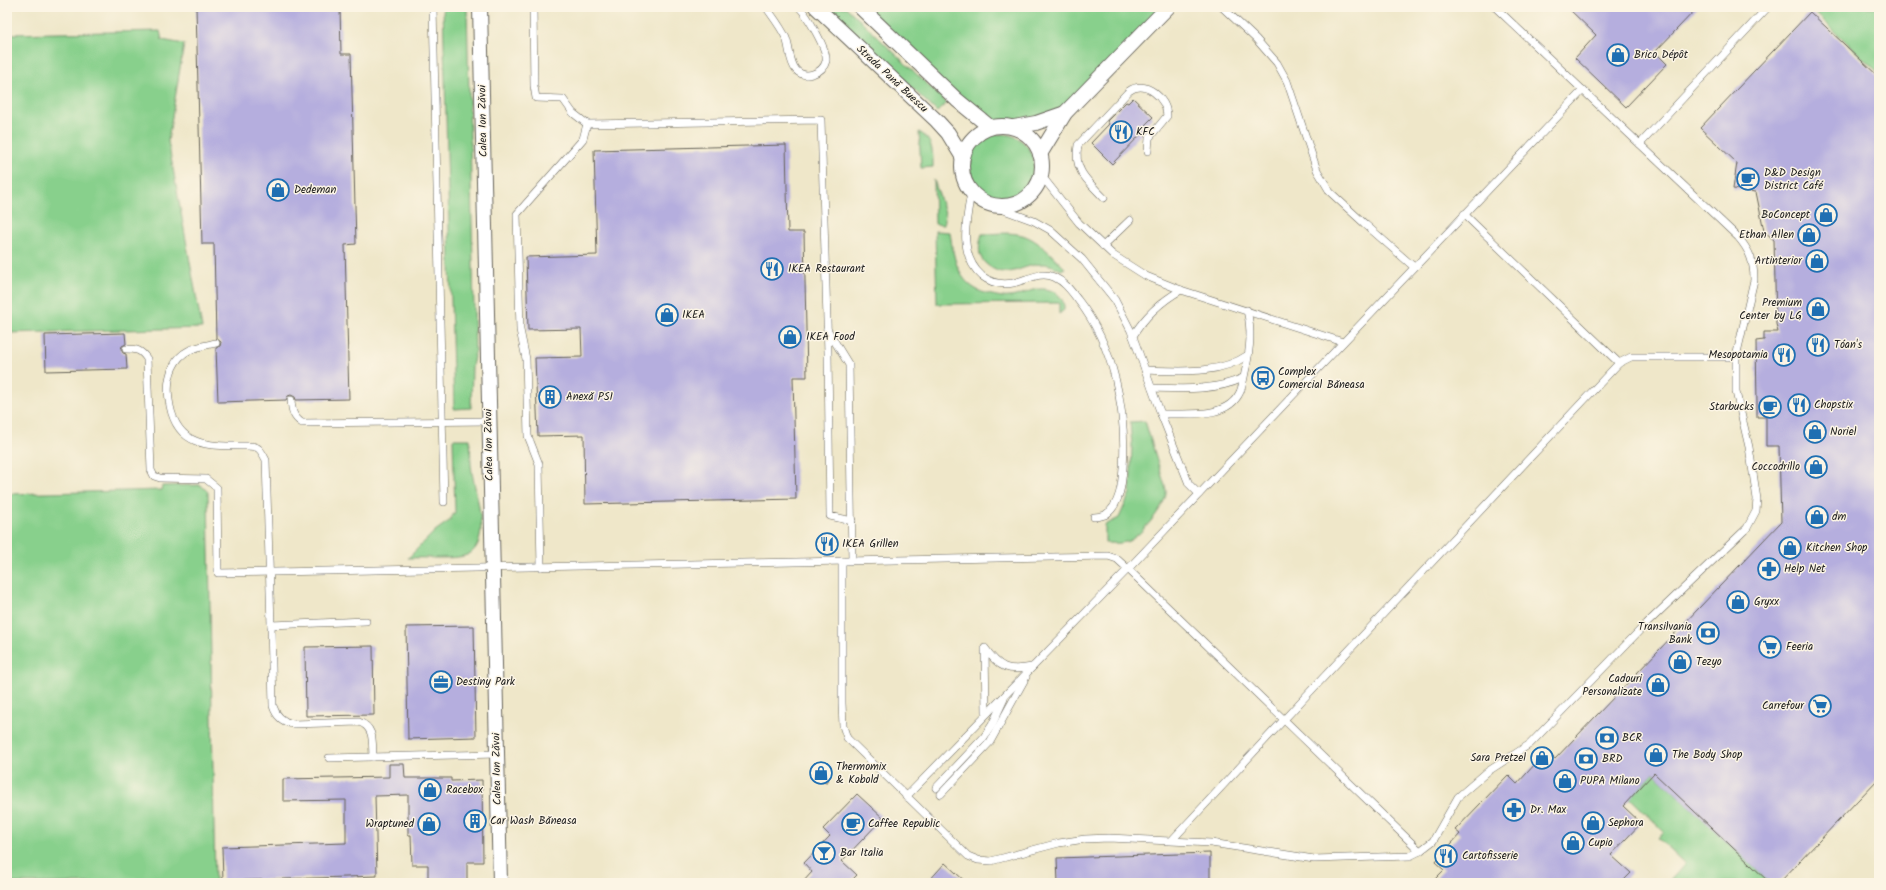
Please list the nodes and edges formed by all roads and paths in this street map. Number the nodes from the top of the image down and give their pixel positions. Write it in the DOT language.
graph roads {
  1 [pos="433,7"];
  2 [pos="480,7"];
  3 [pos="533,7"];
  4 [pos="766,7"];
  5 [pos="799,7"];
  6 [pos="816,7"];
  7 [pos="860,7"];
  8 [pos="1168,7"];
  9 [pos="1222,7"];
  10 [pos="1495,7"];
  11 [pos="1768,7"];
  12 [pos="1583,90"];
  13 [pos="1066,113"];
  14 [pos="587,124"];
  15 [pos="990,127"];
  16 [pos="1014,127"];
  17 [pos="1640,144"];
  18 [pos="1148,151"];
  19 [pos="1040,154"];
  20 [pos="962,156"];
  21 [pos="1041,175"];
  22 [pos="971,193"];
  23 [pos="1104,198"];
  24 [pos="993,206"];
  25 [pos="1464,214"];
  26 [pos="1130,220"];
  27 [pos="1103,246"];
  28 [pos="1414,267"];
  29 [pos="1181,290"];
  30 [pos="1247,310"];
  31 [pos="826,328"];
  32 [pos="1133,336"];
  33 [pos="1343,342"];
  34 [pos="216,343"];
  35 [pos="126,349"];
  36 [pos="1248,355"];
  37 [pos="1736,357"];
  38 [pos="1619,363"];
  39 [pos="1146,370"];
  40 [pos="1243,378"];
  41 [pos="1152,388"];
  42 [pos="291,400"];
  43 [pos="1161,414"];
  44 [pos="489,420"];
  45 [pos="443,421"];
  46 [pos="1199,494"];
  47 [pos="444,502"];
  48 [pos="1094,517"];
  49 [pos="852,521"];
  50 [pos="842,560"];
  51 [pos="852,560"];
  52 [pos="541,567"];
  53 [pos="492,568"];
  54 [pos="1128,569"];
  55 [pos="269,572"];
  56 [pos="366,621"];
  57 [pos="271,625"];
  58 [pos="1032,667"];
  59 [pos="1005,695"];
  60 [pos="986,714"];
  61 [pos="1284,720"];
  62 [pos="497,754"];
  63 [pos="373,757"];
  64 [pos="329,758"];
  65 [pos="936,788"];
  66 [pos="941,794"];
  67 [pos="906,797"];
  68 [pos="1173,840"];
  69 [pos="1420,851"];
  70 [pos="500,883"];
  1 -- 45 [label="lane"];
  2 -- 44 [label="street, Calea Ion Zăvoi"];
  3 -- 14 [label="lane"];
  4 -- 5 [label="lane"];
  6 -- 20 [label="street, Strada Pană Buescu"];
  7 -- 15 [label="street"];
  8 -- 13 [label="street"];
  9 -- 28 [label="lane"];
  10 -- 12 [label="lane"];
  11 -- 17 [label="lane"];
  12 -- 17 [label="lane"];
  12 -- 25 [label="lane"];
  13 -- 16 [label="street"];
  13 -- 19 [label="street"];
  14 -- 31 [label="lane"];
  14 -- 52 [label="lane"];
  15 -- 16 [label="street"];
  15 -- 20 [label="street"];
  16 -- 19 [label="street"];
  17 -- 37 [label="lane"];
  18 -- 23 [label="lane"];
  19 -- 21 [label="street"];
  20 -- 22 [label="street"];
  21 -- 24 [label="street"];
  21 -- 27 [label="lane"];
  22 -- 24 [label="street"];
  22 -- 48 [label="lane"];
  24 -- 32 [label="lane"];
  25 -- 28 [label="lane"];
  25 -- 38 [label="lane"];
  26 -- 27 [label="lane"];
  27 -- 29 [label="lane"];
  28 -- 33 [label="lane"];
  29 -- 30 [label="lane"];
  29 -- 32 [label="lane"];
  30 -- 33 [label="lane"];
  30 -- 36 [label="lane"];
  31 -- 49 [label="lane"];
  31 -- 49 [label="lane"];
  32 -- 39 [label="lane"];
  33 -- 46 [label="lane"];
  34 -- 55 [label="lane"];
  35 -- 55 [label="lane"];
  36 -- 39 [label="lane"];
  36 -- 40 [label="lane"];
  37 -- 38 [label="lane"];
  37 -- 69 [label="lane"];
  38 -- 61 [label="lane"];
  39 -- 41 [label="lane"];
  40 -- 41 [label="lane"];
  40 -- 43 [label="lane"];
  41 -- 43 [label="lane"];
  42 -- 45 [label="lane"];
  43 -- 46 [label="lane"];
  44 -- 45 [label="lane"];
  44 -- 53 [label="street, Calea Ion Zăvoi"];
  45 -- 47 [label="lane"];
  46 -- 54 [label="lane"];
  49 -- 51 [label="lane"];
  50 -- 51 [label="lane"];
  50 -- 52 [label="lane"];
  50 -- 67 [label="lane"];
  51 -- 54 [label="lane"];
  52 -- 53 [label="lane"];
  53 -- 55 [label="lane"];
  53 -- 62 [label="street, Calea Ion Zăvoi"];
  54 -- 58 [label="lane"];
  54 -- 61 [label="lane"];
  55 -- 57 [label="lane"];
  56 -- 57 [label="lane"];
  57 -- 63 [label="lane"];
  58 -- 59 [label="lane"];
  58 -- 60 [label="lane"];
  58 -- 66 [label="lane"];
  59 -- 60 [label="lane"];
  59 -- 65 [label="lane"];
  60 -- 67 [label="lane"];
  61 -- 68 [label="lane"];
  61 -- 69 [label="lane"];
  62 -- 63 [label="lane"];
  62 -- 70 [label="street, Calea Ion Zăvoi"];
  63 -- 64 [label="lane"];
  67 -- 68 [label="lane"];
  68 -- 69 [label="lane"];
}
